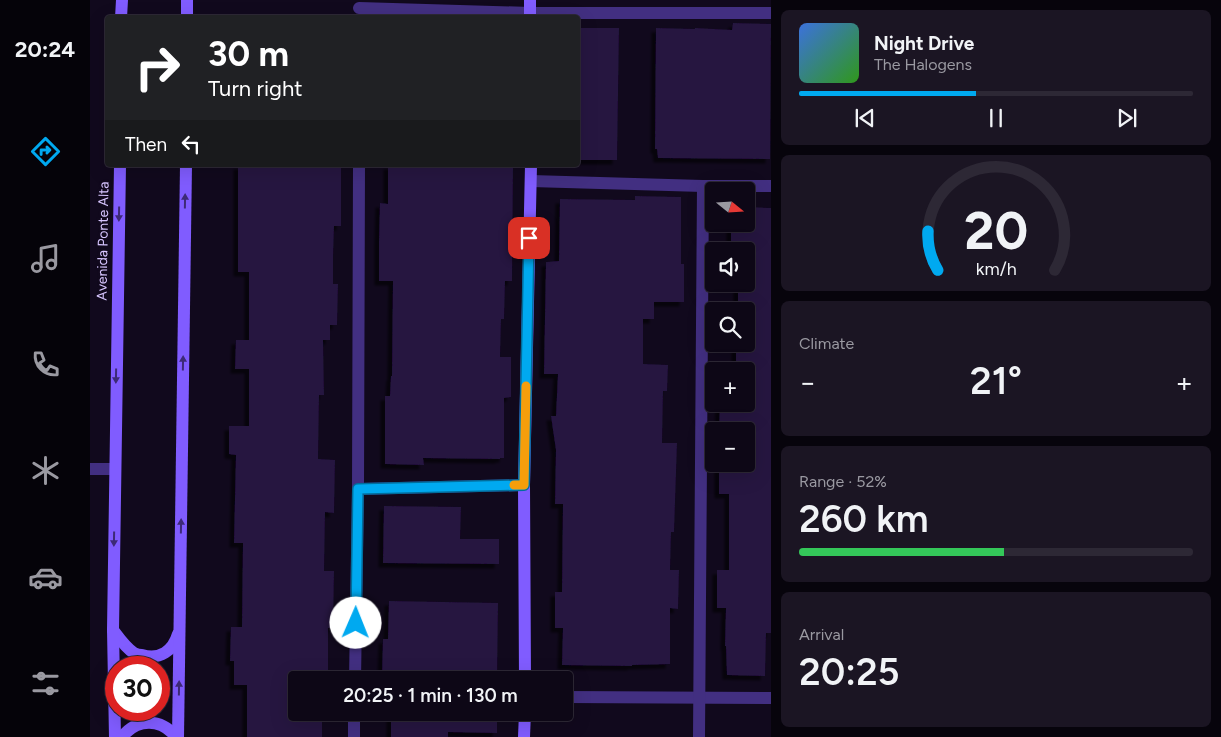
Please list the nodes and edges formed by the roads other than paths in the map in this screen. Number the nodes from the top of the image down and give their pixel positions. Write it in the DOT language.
graph roads {
  1 [pos="122,0"];
  2 [pos="187,0"];
  3 [pos="359,8"];
  4 [pos="530,10"];
  5 [pos="771,13"];
  6 [pos="122,15"];
  7 [pos="187,15"];
  8 [pos="120,167"];
  9 [pos="186,167"];
  10 [pos="359,167"];
  11 [pos="530,167"];
  12 [pos="531,181"];
  13 [pos="703,186"];
  14 [pos="771,186"];
  15 [pos="90,469"];
  16 [pos="115,469"];
  17 [pos="524,485"];
  18 [pos="358,489"];
  19 [pos="113,630"];
  20 [pos="180,630"];
  21 [pos="355,671"];
  22 [pos="525,671"];
  23 [pos="573,697"];
  24 [pos="699,698"];
  25 [pos="771,698"];
  26 [pos="354,721"];
  27 [pos="525,721"];
  28 [pos="116,737"];
  29 [pos="122,737"];
  30 [pos="177,737"];
  31 [pos="354,737"];
  32 [pos="524,737"];
  33 [pos="699,737"];
  1 -- 6 [label="main road"];
  2 -- 7 [label="main road"];
  3 -- 4 [label="street"];
  4 -- 5 [label="street"];
  8 -- 16 [label="main road, Avenida Ponte Alta, one-way"];
  20 -- 9 [label="main road, one-way"];
  10 -- 18 [label="street"];
  11 -- 12 [label="main road"];
  12 -- 13 [label="street"];
  12 -- 17 [label="main road"];
  13 -- 14 [label="street"];
  13 -- 24 [label="street"];
  15 -- 16 [label="street"];
  16 -- 19 [label="main road, Avenida Ponte Alta, one-way"];
  17 -- 18 [label="street"];
  17 -- 22 [label="main road"];
  18 -- 21 [label="street"];
  19 -- 20 [label="main road"];
  19 -- 28 [label="main road, Avenida Ponte Alta"];
  30 -- 20 [label="main road, one-way"];
  23 -- 24 [label="street"];
  24 -- 25 [label="street"];
  24 -- 33 [label="street"];
  26 -- 31 [label="street"];
  27 -- 32 [label="main road"];
  29 -- 30 [label="main road"];
}
